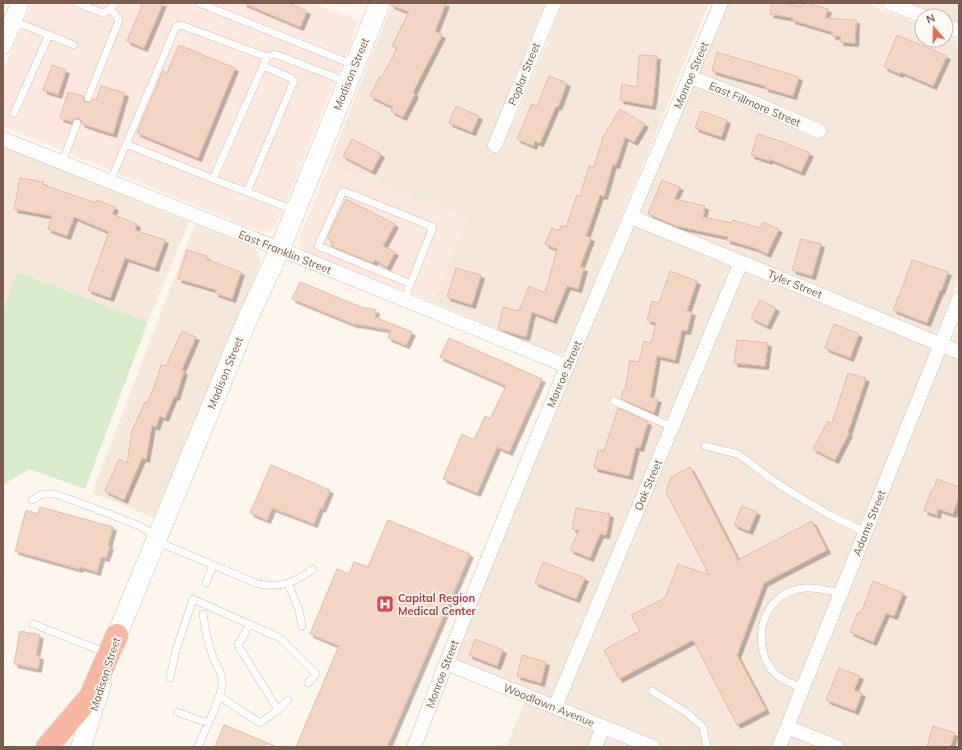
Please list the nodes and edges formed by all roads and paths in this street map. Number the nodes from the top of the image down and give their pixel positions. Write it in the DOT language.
graph roads {
  1 [pos="20,3"];
  2 [pos="77,3"];
  3 [pos="199,3"];
  4 [pos="380,3"];
  5 [pos="554,3"];
  6 [pos="721,3"];
  7 [pos="889,3"];
  8 [pos="113,6"];
  9 [pos="914,13"];
  10 [pos="13,20"];
  11 [pos="49,35"];
  12 [pos="3,45"];
  13 [pos="74,45"];
  14 [pos="267,57"];
  15 [pos="263,66"];
  16 [pos="351,73"];
  17 [pos="690,77"];
  18 [pos="88,98"];
  19 [pos="14,113"];
  20 [pos="78,123"];
  21 [pos="819,131"];
  22 [pos="3,139"];
  23 [pos="126,144"];
  24 [pos="495,145"];
  25 [pos="62,163"];
  26 [pos="213,179"];
  27 [pos="110,182"];
  28 [pos="247,192"];
  29 [pos="295,211"];
  30 [pos="631,217"];
  31 [pos="280,249"];
  32 [pos="741,262"];
  33 [pos="410,283"];
  34 [pos="959,299"];
  35 [pos="404,300"];
  36 [pos="941,344"];
  37 [pos="959,352"];
  38 [pos="567,366"];
  39 [pos="614,401"];
  40 [pos="672,427"];
  41 [pos="705,446"];
  42 [pos="32,500"];
  43 [pos="865,532"];
  44 [pos="157,539"];
  45 [pos="213,565"];
  46 [pos="313,569"];
  47 [pos="206,583"];
  48 [pos="288,584"];
  49 [pos="840,593"];
  50 [pos="203,614"];
  51 [pos="33,624"];
  52 [pos="250,624"];
  53 [pos="302,626"];
  54 [pos="113,645"];
  55 [pos="446,663"];
  56 [pos="170,678"];
  57 [pos="308,683"];
  58 [pos="802,688"];
  59 [pos="652,691"];
  60 [pos="219,696"];
  61 [pos="288,700"];
  62 [pos="555,707"];
  63 [pos="278,710"];
  64 [pos="176,712"];
  65 [pos="208,723"];
  66 [pos="603,727"];
  67 [pos="787,727"];
  68 [pos="47,747"];
  69 [pos="81,747"];
  70 [pos="198,747"];
  71 [pos="414,747"];
  72 [pos="595,747"];
  73 [pos="653,747"];
  74 [pos="707,747"];
  75 [pos="779,747"];
  76 [pos="837,747"];
  1 -- 10 [label="street"];
  2 -- 8 [label="lane"];
  3 -- 16 [label="lane"];
  4 -- 16 [label="main road, Madison Street"];
  5 -- 24 [label="street, Poplar Street"];
  6 -- 17 [label="street, Monroe Street"];
  7 -- 9 [label="street"];
  8 -- 18 [label="lane"];
  10 -- 11 [label="lane"];
  10 -- 12 [label="street"];
  11 -- 13 [label="lane"];
  11 -- 19 [label="lane"];
  14 -- 15 [label="lane"];
  14 -- 16 [label="lane"];
  14 -- 23 [label="lane"];
  15 -- 26 [label="lane"];
  15 -- 28 [label="lane"];
  16 -- 29 [label="main road, Madison Street"];
  17 -- 21 [label="street, East Fillmore Street"];
  17 -- 30 [label="street, Monroe Street"];
  20 -- 25 [label="lane"];
  22 -- 25 [label="street, East Franklin Street"];
  23 -- 26 [label="lane"];
  23 -- 27 [label="lane"];
  25 -- 27 [label="street, East Franklin Street"];
  26 -- 28 [label="lane"];
  27 -- 31 [label="street, East Franklin Street"];
  28 -- 29 [label="lane"];
  29 -- 31 [label="main road, Madison Street"];
  30 -- 32 [label="street, Tyler Street"];
  30 -- 38 [label="street, Monroe Street"];
  31 -- 35 [label="street, East Franklin Street"];
  31 -- 44 [label="main road, Madison Street"];
  32 -- 36 [label="street, Tyler Street"];
  32 -- 40 [label="street, Oak Street"];
  33 -- 33 [label="lane"];
  33 -- 35 [label="lane"];
  34 -- 36 [label="street, Adams Street"];
  35 -- 38 [label="street, East Franklin Street"];
  36 -- 37 [label="street, Tyler Street"];
  36 -- 43 [label="street, Adams Street"];
  38 -- 55 [label="street, Monroe Street"];
  39 -- 40 [label="lane"];
  40 -- 62 [label="street, Oak Street"];
  41 -- 43 [label="lane"];
  42 -- 44 [label="lane"];
  43 -- 49 [label="street, Adams Street"];
  44 -- 45 [label="lane"];
  44 -- 54 [label="main road, Madison Street"];
  45 -- 47 [label="lane"];
  45 -- 48 [label="lane"];
  46 -- 48 [label="lane"];
  48 -- 53 [label="lane"];
  49 -- 58 [label="street, Adams Street"];
  49 -- 58 [label="lane"];
  50 -- 60 [label="lane"];
  51 -- 54 [label="lane"];
  52 -- 56 [label="lane"];
  52 -- 57 [label="lane"];
  52 -- 63 [label="lane"];
  54 -- 68 [label="highway"];
  54 -- 69 [label="main road, Madison Street"];
  55 -- 62 [label="street, Woodlawn Avenue"];
  55 -- 71 [label="street, Monroe Street"];
  58 -- 67 [label="street, Adams Street"];
  59 -- 74 [label="lane"];
  60 -- 63 [label="lane"];
  60 -- 65 [label="lane"];
  61 -- 63 [label="lane"];
  62 -- 66 [label="street, Woodlawn Avenue"];
  64 -- 65 [label="lane"];
  65 -- 70 [label="lane"];
  66 -- 72 [label="street"];
  66 -- 73 [label="street, Woodlawn Avenue"];
  67 -- 75 [label="street, Adams Street"];
  67 -- 76 [label="street"];
}
